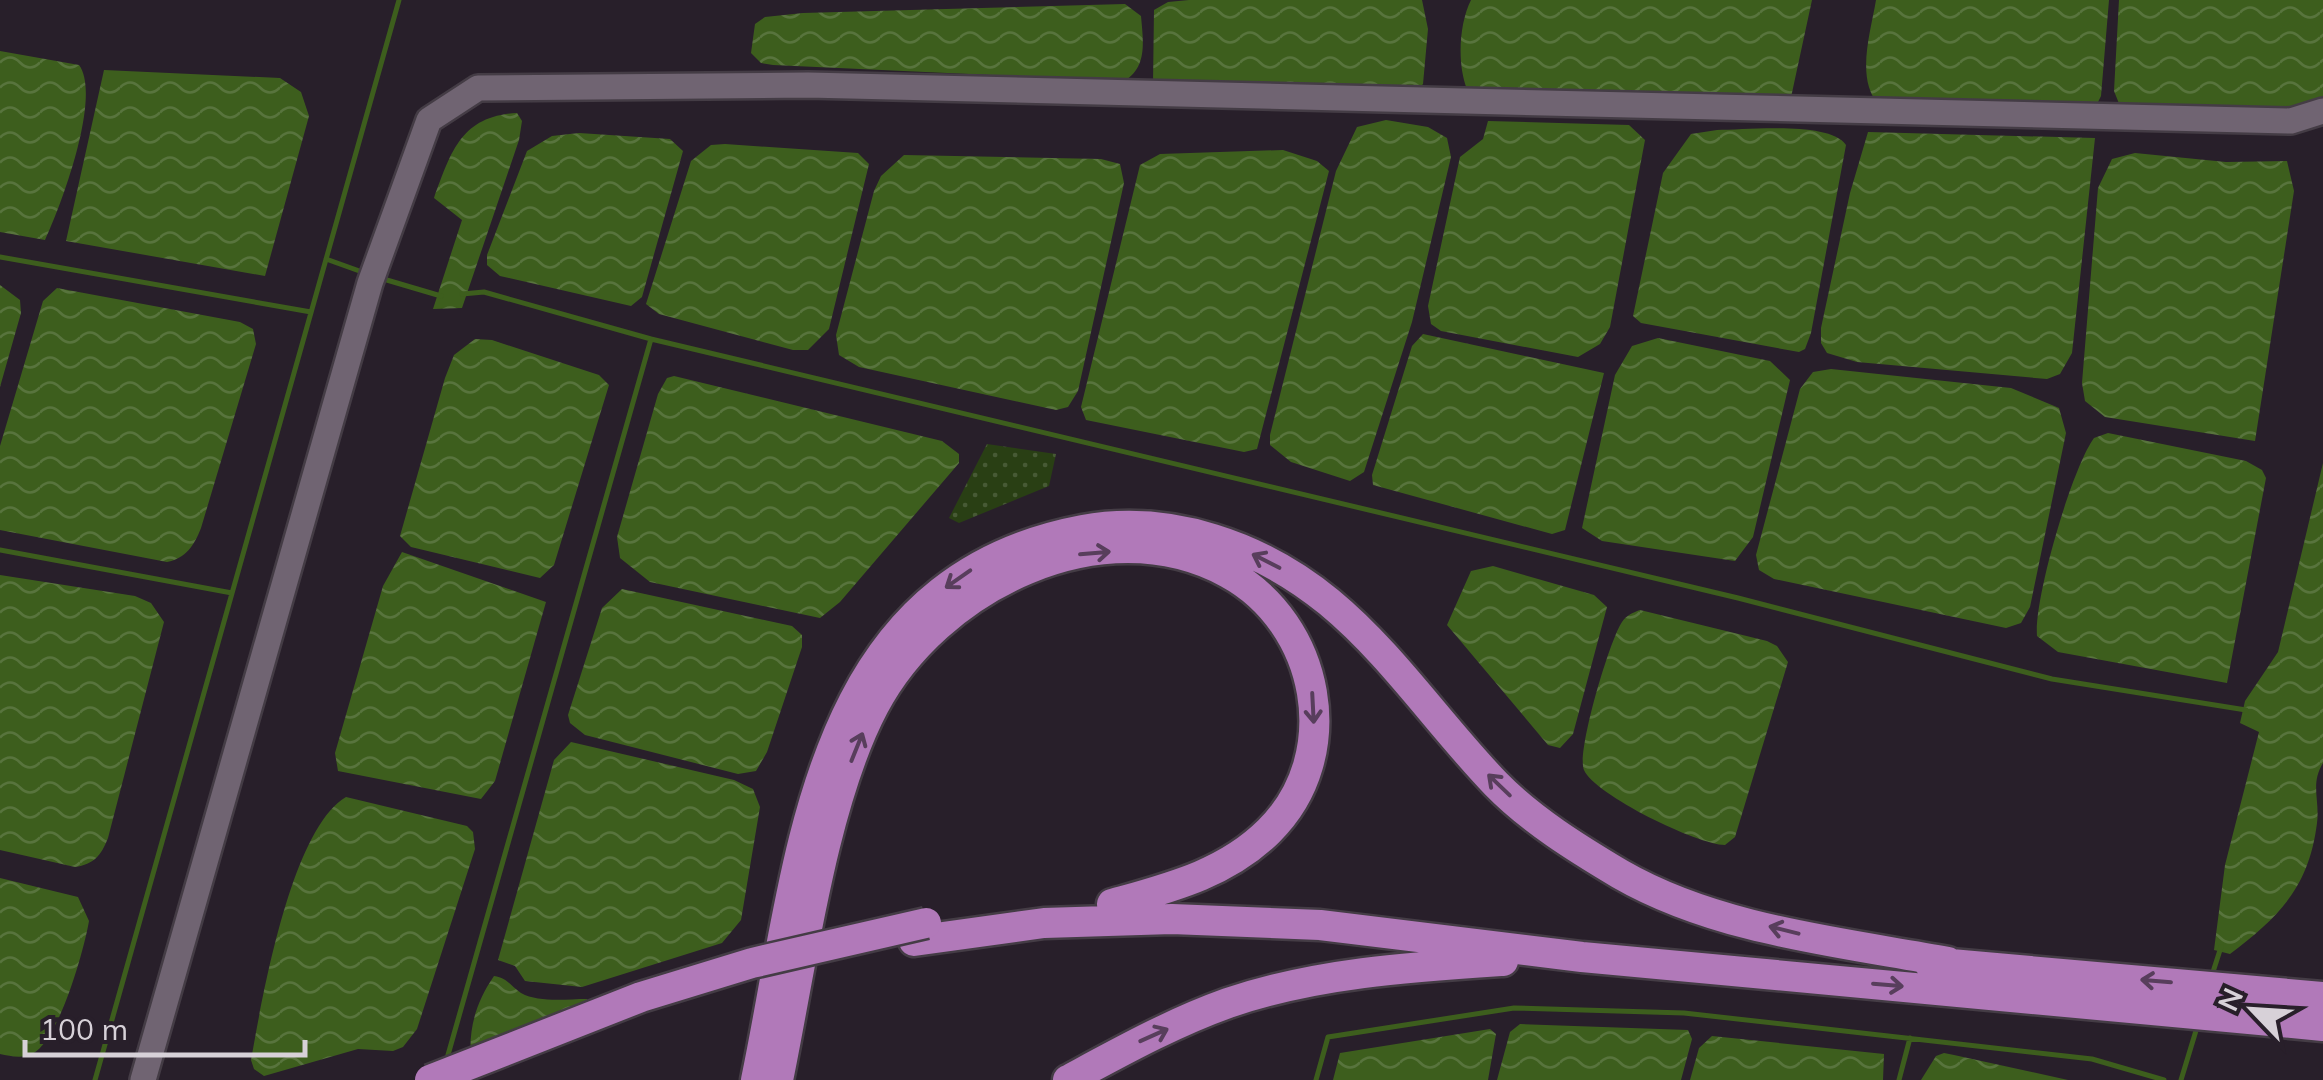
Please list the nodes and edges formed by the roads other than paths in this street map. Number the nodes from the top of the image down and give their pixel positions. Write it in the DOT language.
graph roads {
  1 [pos="2323,111"];
  2 [pos="1112,904"];
  3 [pos="1320,918"];
  4 [pos="1582,957"];
  5 [pos="1948,962"];
  6 [pos="2323,997"];
  7 [pos="2323,1026"];
  8 [pos="143,1080"];
  9 [pos="430,1080"];
  10 [pos="484,1080"];
  11 [pos="756,1080"];
  12 [pos="778,1080"];
  13 [pos="1068,1080"];
  1 -- 8 [label="street"];
  2 -- 3 [label="highway"];
  2 -- 9 [label="highway, bridge"];
  12 -- 2 [label="highway, one-way"];
  3 -- 4 [label="highway"];
  3 -- 5 [label="highway"];
  3 -- 10 [label="highway"];
  4 -- 7 [label="highway, one-way"];
  13 -- 4 [label="highway, one-way"];
  6 -- 5 [label="highway, one-way"];
  5 -- 11 [label="highway, one-way"];
}
